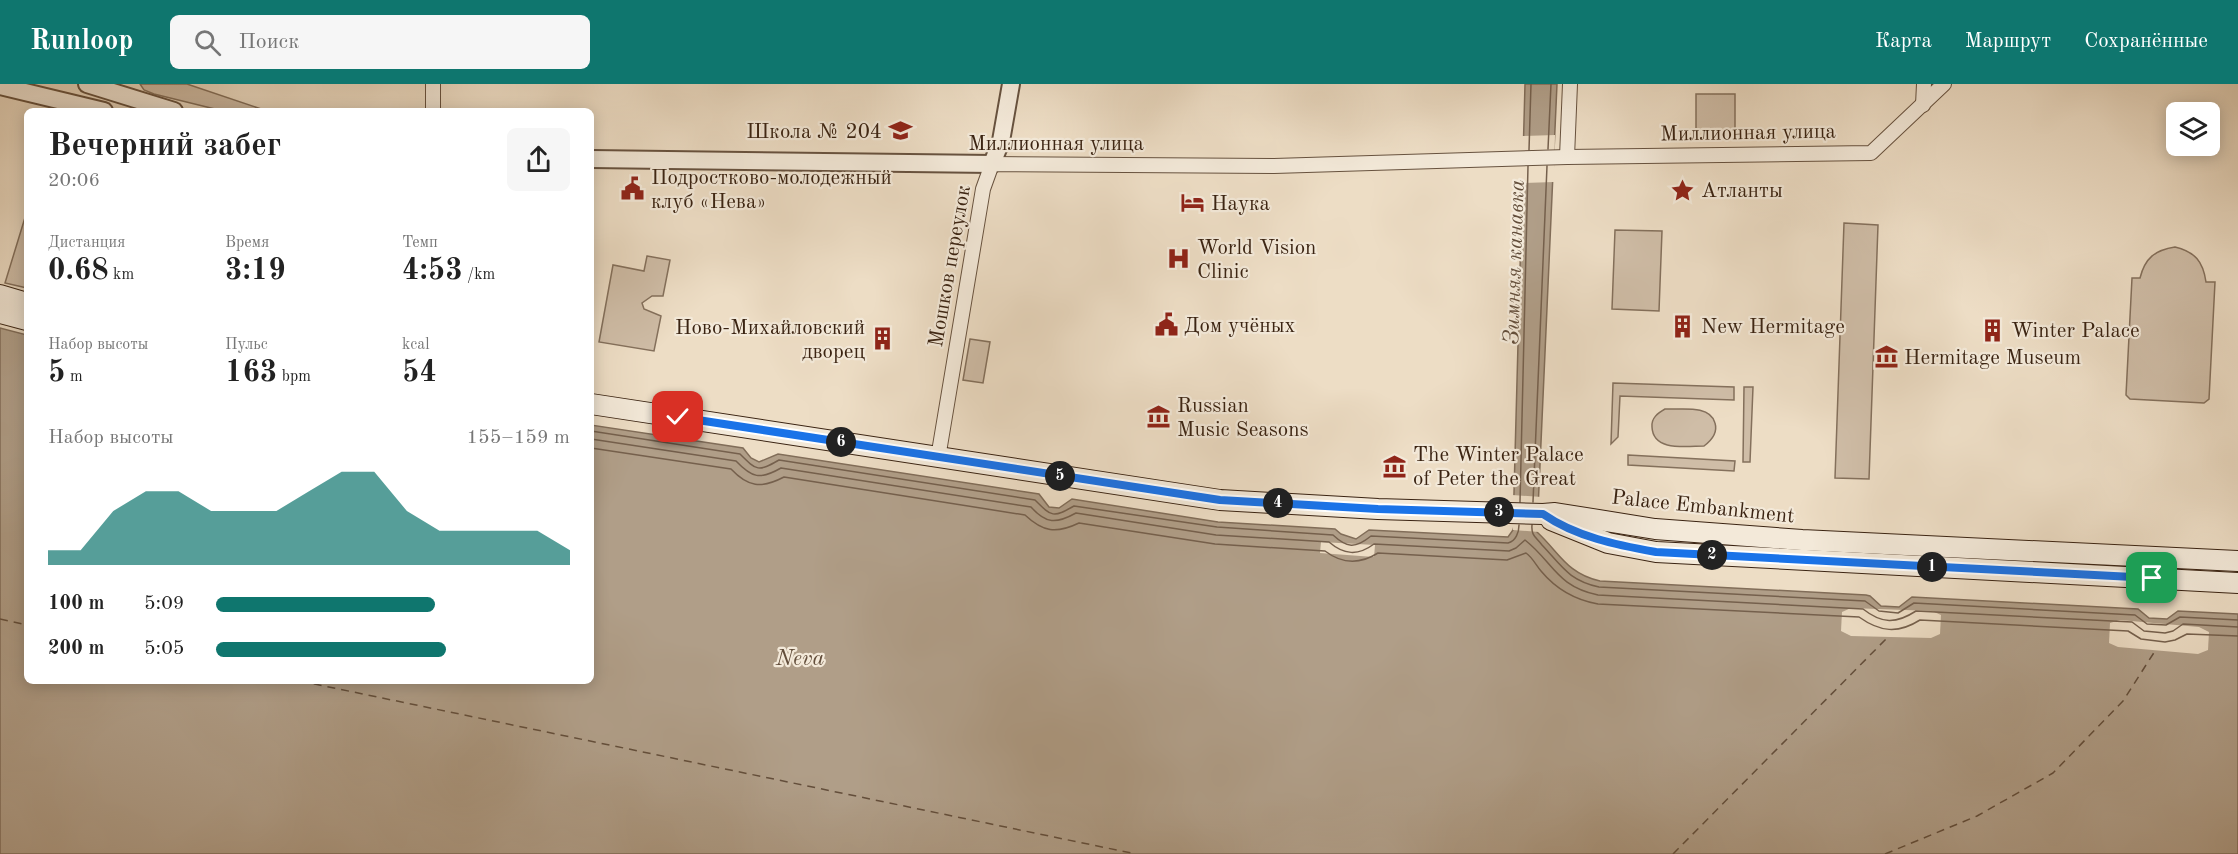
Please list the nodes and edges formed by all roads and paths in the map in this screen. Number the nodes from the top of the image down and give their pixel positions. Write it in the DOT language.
graph roads {
  1 [pos="87,84"];
  2 [pos="433,84"];
  3 [pos="1011,84"];
  4 [pos="1570,84"];
  5 [pos="1924,84"];
  6 [pos="1944,84"];
  7 [pos="0,86"];
  8 [pos="107,87"];
  9 [pos="1923,105"];
  10 [pos="94,108"];
  11 [pos="102,108"];
  12 [pos="166,108"];
  13 [pos="433,108"];
  14 [pos="1561,157"];
  15 [pos="594,159"];
  16 [pos="992,164"];
  17 [pos="0,295"];
  18 [pos="24,302"];
  19 [pos="0,313"];
  20 [pos="24,319"];
  21 [pos="594,404"];
  22 [pos="938,458"];
  23 [pos="1543,514"];
  24 [pos="2238,561"];
  25 [pos="2238,583"];
  1 -- 8 [label="street"];
  2 -- 13 [label="street"];
  3 -- 16 [label="street, Мошков переулок"];
  4 -- 14 [label="street"];
  5 -- 9 [label="street"];
  6 -- 9 [label="street, Миллионная улица"];
  7 -- 10 [label="street"];
  8 -- 11 [label="street"];
  8 -- 12 [label="street"];
  9 -- 14 [label="street, Миллионная улица"];
  14 -- 16 [label="street, Миллионная улица"];
  15 -- 16 [label="street, Миллионная улица"];
  16 -- 22 [label="street, Мошков переулок"];
  17 -- 18 [label="main road"];
  19 -- 20 [label="main road"];
  21 -- 22 [label="main road"];
  22 -- 23 [label="main road"];
  23 -- 24 [label="main road, Palace Embankment"];
  23 -- 25 [label="main road, Palace Embankment"];
}
